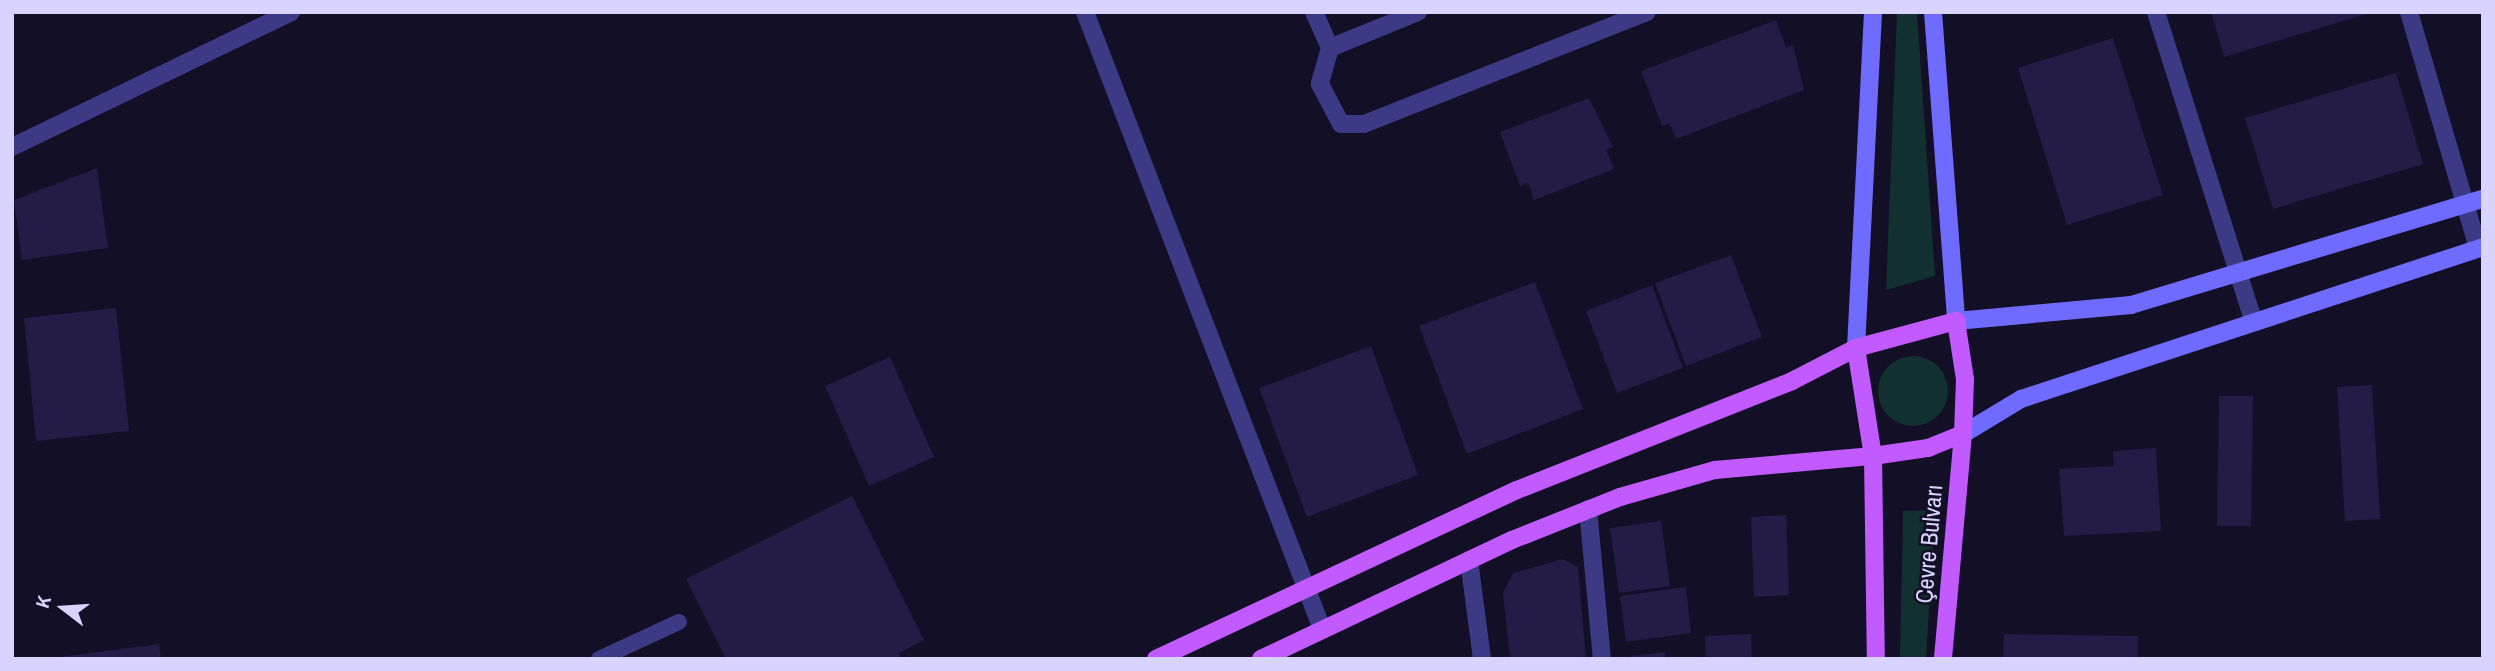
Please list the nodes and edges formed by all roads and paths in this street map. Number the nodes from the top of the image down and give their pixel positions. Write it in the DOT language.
graph roads {
  1 [pos="291,12"];
  2 [pos="1085,12"];
  3 [pos="1314,12"];
  4 [pos="1418,12"];
  5 [pos="1647,12"];
  6 [pos="1873,12"];
  7 [pos="1933,12"];
  8 [pos="2156,12"];
  9 [pos="2409,12"];
  10 [pos="1330,48"];
  11 [pos="12,147"];
  12 [pos="2483,199"];
  13 [pos="2465,204"];
  14 [pos="2480,247"];
  15 [pos="2239,272"];
  16 [pos="2253,319"];
  17 [pos="1956,321"];
  18 [pos="1856,348"];
  19 [pos="1963,434"];
  20 [pos="1873,456"];
  21 [pos="1588,509"];
  22 [pos="1469,560"];
  23 [pos="1307,587"];
  24 [pos="679,622"];
  25 [pos="1322,629"];
  26 [pos="599,659"];
  27 [pos="1156,659"];
  28 [pos="1261,659"];
  29 [pos="1482,659"];
  30 [pos="1602,659"];
  31 [pos="1876,659"];
  32 [pos="1943,659"];
  1 -- 11 [label="street"];
  2 -- 23 [label="street"];
  3 -- 10 [label="street"];
  4 -- 10 [label="street"];
  5 -- 10 [label="street"];
  6 -- 18 [label="main road"];
  7 -- 17 [label="main road"];
  8 -- 15 [label="street"];
  9 -- 13 [label="street"];
  12 -- 13 [label="main road"];
  13 -- 14 [label="street"];
  13 -- 15 [label="main road"];
  14 -- 16 [label="main road"];
  15 -- 16 [label="street"];
  15 -- 17 [label="main road"];
  16 -- 19 [label="main road"];
  17 -- 18 [label="main road"];
  17 -- 19 [label="main road, Çevre Bulvarı"];
  18 -- 20 [label="main road, Çevre Bulvarı"];
  18 -- 23 [label="main road"];
  19 -- 20 [label="main road"];
  19 -- 32 [label="main road, Çevre Bulvarı"];
  20 -- 21 [label="main road"];
  20 -- 31 [label="main road, Çevre Bulvarı"];
  21 -- 22 [label="main road"];
  21 -- 30 [label="street"];
  22 -- 25 [label="main road"];
  22 -- 29 [label="street"];
  23 -- 25 [label="street"];
  23 -- 27 [label="main road"];
  24 -- 26 [label="lane"];
  25 -- 28 [label="main road"];
}
